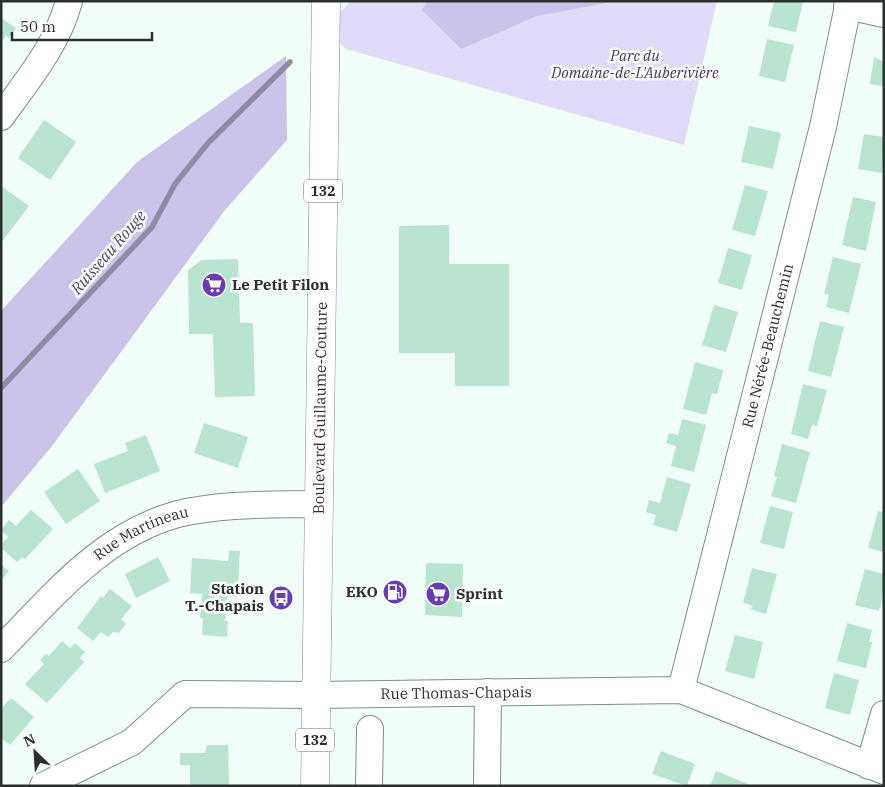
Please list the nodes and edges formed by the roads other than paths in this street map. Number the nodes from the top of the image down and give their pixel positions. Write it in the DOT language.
graph roads {
  1 [pos="69,1"];
  2 [pos="326,1"];
  3 [pos="848,4"];
  4 [pos="884,14"];
  5 [pos="1,116"];
  6 [pos="318,504"];
  7 [pos="1,649"];
  8 [pos="681,690"];
  9 [pos="488,692"];
  10 [pos="315,695"];
  11 [pos="884,714"];
  12 [pos="370,729"];
  13 [pos="877,768"];
  14 [pos="43,786"];
  15 [pos="315,786"];
  16 [pos="369,786"];
  17 [pos="487,786"];
  1 -- 5 [label="street"];
  2 -- 6 [label="main road, Boulevard Guillaume-Couture / 132"];
  3 -- 4 [label="street"];
  3 -- 8 [label="street, Rue Nérée-Beauchemin"];
  6 -- 7 [label="street, Rue Martineau"];
  6 -- 10 [label="main road, Boulevard Guillaume-Couture / 132"];
  8 -- 9 [label="street, Rue Thomas-Chapais"];
  8 -- 13 [label="street, Rue Thomas-Chapais"];
  9 -- 10 [label="street, Rue Thomas-Chapais"];
  9 -- 17 [label="street"];
  10 -- 14 [label="street, Rue Thomas-Chapais"];
  10 -- 15 [label="main road, Boulevard Guillaume-Couture / 132"];
  11 -- 13 [label="street"];
  12 -- 16 [label="street"];
}
